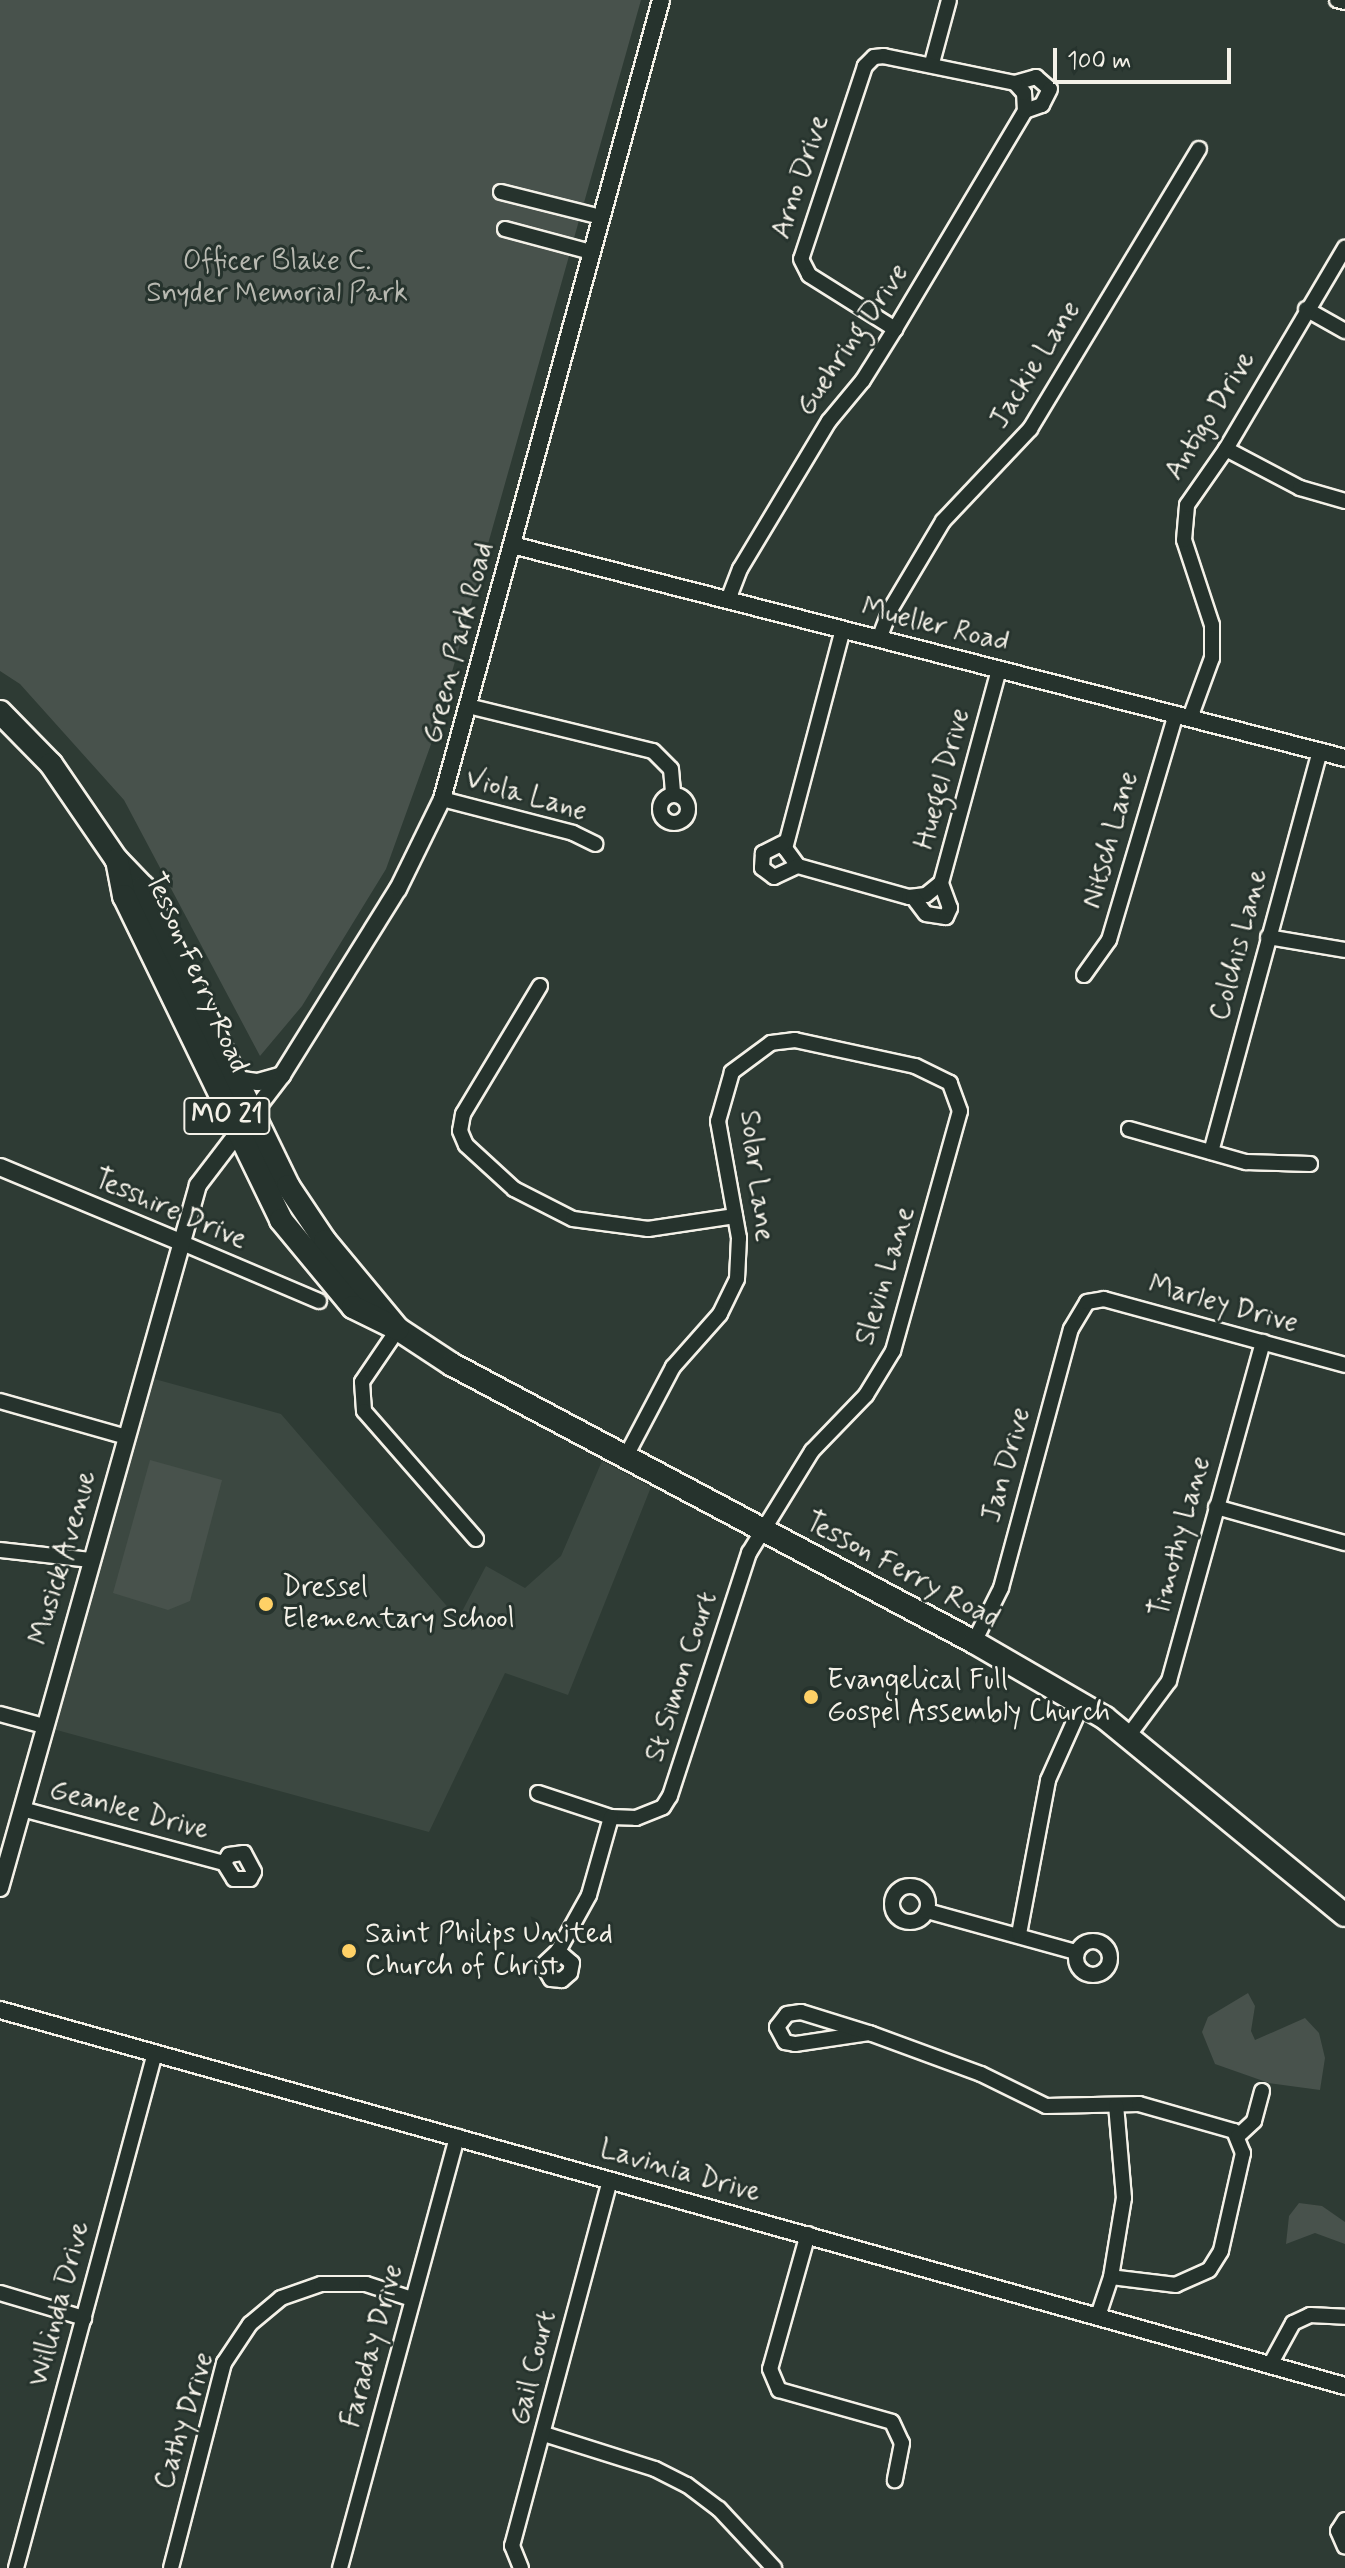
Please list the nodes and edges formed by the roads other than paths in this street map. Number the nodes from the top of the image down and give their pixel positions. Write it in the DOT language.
graph roads {
  1 [pos="661,0"];
  2 [pos="949,0"];
  3 [pos="1337,0"];
  4 [pos="1345,2"];
  5 [pos="932,63"];
  6 [pos="1015,83"];
  7 [pos="1025,111"];
  8 [pos="1199,149"];
  9 [pos="501,192"];
  10 [pos="601,217"];
  11 [pos="505,229"];
  12 [pos="1345,248"];
  13 [pos="591,252"];
  14 [pos="1306,309"];
  15 [pos="895,329"];
  16 [pos="1345,331"];
  17 [pos="1226,449"];
  18 [pos="1345,501"];
  19 [pos="512,545"];
  20 [pos="728,600"];
  21 [pos="843,629"];
  22 [pos="879,639"];
  23 [pos="999,669"];
  24 [pos="468,706"];
  25 [pos="0,712"];
  26 [pos="1183,716"];
  27 [pos="1320,751"];
  28 [pos="1345,758"];
  29 [pos="673,794"];
  30 [pos="442,799"];
  31 [pos="596,844"];
  32 [pos="786,849"];
  33 [pos="116,859"];
  34 [pos="798,866"];
  35 [pos="941,883"];
  36 [pos="919,896"];
  37 [pos="1268,937"];
  38 [pos="1345,950"];
  39 [pos="1084,975"];
  40 [pos="540,986"];
  41 [pos="282,1075"];
  42 [pos="236,1079"];
  43 [pos="957,1093"];
  44 [pos="253,1117"];
  45 [pos="1129,1129"];
  46 [pos="238,1138"];
  47 [pos="1211,1152"];
  48 [pos="1310,1164"];
  49 [pos="0,1167"];
  50 [pos="735,1216"];
  51 [pos="180,1242"];
  52 [pos="319,1301"];
  53 [pos="1087,1302"];
  54 [pos="398,1329"];
  55 [pos="1263,1342"];
  56 [pos="1345,1365"];
  57 [pos="0,1401"];
  58 [pos="126,1437"];
  59 [pos="625,1458"];
  60 [pos="1216,1507"];
  61 [pos="763,1531"];
  62 [pos="476,1539"];
  63 [pos="1345,1543"];
  64 [pos="0,1550"];
  65 [pos="90,1560"];
  66 [pos="974,1642"];
  67 [pos="1082,1704"];
  68 [pos="0,1714"];
  69 [pos="44,1726"];
  70 [pos="1129,1735"];
  71 [pos="538,1793"];
  72 [pos="22,1809"];
  73 [pos="611,1817"];
  74 [pos="224,1863"];
  75 [pos="0,1885"];
  76 [pos="927,1911"];
  77 [pos="1345,1915"];
  78 [pos="1019,1934"];
  79 [pos="558,1951"];
  80 [pos="1076,1952"];
  81 [pos="0,2010"];
  82 [pos="869,2033"];
  83 [pos="155,2053"];
  84 [pos="1262,2091"];
  85 [pos="1116,2105"];
  86 [pos="1238,2136"];
  87 [pos="457,2137"];
  88 [pos="610,2180"];
  89 [pos="808,2234"];
  90 [pos="1111,2277"];
  91 [pos="0,2293"];
  92 [pos="412,2299"];
  93 [pos="1098,2316"];
  94 [pos="1345,2317"];
  95 [pos="84,2318"];
  96 [pos="1270,2365"];
  97 [pos="1345,2386"];
  98 [pos="544,2434"];
  99 [pos="895,2480"];
  100 [pos="1345,2520"];
  101 [pos="1345,2547"];
  102 [pos="16,2568"];
  103 [pos="171,2568"];
  104 [pos="340,2568"];
  105 [pos="521,2568"];
  106 [pos="774,2568"];
  1 -- 10 [label="street, Green Park Road"];
  2 -- 5 [label="street"];
  3 -- 4 [label="street"];
  5 -- 6 [label="street, Guehring Drive"];
  5 -- 15 [label="street, Arno Drive"];
  6 -- 7 [label="street"];
  6 -- 7 [label="street, Guehring Drive"];
  7 -- 15 [label="street, Guehring Drive"];
  8 -- 22 [label="street, Jackie Lane"];
  9 -- 10 [label="street"];
  10 -- 13 [label="street, Green Park Road"];
  11 -- 13 [label="street"];
  12 -- 14 [label="street, Antigo Drive"];
  13 -- 19 [label="street, Green Park Road"];
  14 -- 16 [label="street"];
  14 -- 17 [label="street, Antigo Drive"];
  15 -- 20 [label="street, Guehring Drive"];
  17 -- 18 [label="street"];
  17 -- 26 [label="street, Antigo Drive"];
  19 -- 20 [label="street, Mueller Road"];
  19 -- 24 [label="street, Green Park Road"];
  20 -- 21 [label="street, Mueller Road"];
  21 -- 22 [label="street, Mueller Road"];
  21 -- 32 [label="street"];
  22 -- 23 [label="street, Mueller Road"];
  23 -- 26 [label="street, Mueller Road"];
  23 -- 35 [label="street, Huegel Drive"];
  24 -- 29 [label="street"];
  24 -- 30 [label="street, Green Park Road"];
  25 -- 33 [label="main road, Tesson Ferry Road / MO 21"];
  26 -- 27 [label="street, Mueller Road"];
  26 -- 39 [label="street, Nitsch Lane"];
  27 -- 28 [label="street, Mueller Road"];
  27 -- 37 [label="street, Colchis Lane"];
  30 -- 31 [label="street, Viola Lane"];
  30 -- 41 [label="street, Green Park Road"];
  32 -- 34 [label="street"];
  32 -- 34 [label="street"];
  33 -- 42 [label="main road, Tesson Ferry Road / MO 21"];
  33 -- 46 [label="main road, Tesson Ferry Road / MO 21"];
  34 -- 36 [label="street"];
  35 -- 36 [label="street, Huegel Drive"];
  35 -- 36 [label="street"];
  37 -- 38 [label="street"];
  37 -- 47 [label="street, Colchis Lane"];
  40 -- 50 [label="street"];
  41 -- 42 [label="street"];
  41 -- 44 [label="street, Green Park Road"];
  42 -- 44 [label="main road, Tesson Ferry Road / MO 21"];
  43 -- 50 [label="street, Solar Lane"];
  43 -- 61 [label="street, Slevin Lane"];
  44 -- 46 [label="street, Green Park Road"];
  44 -- 54 [label="main road, Tesson Ferry Road / MO 21"];
  45 -- 47 [label="street"];
  46 -- 51 [label="street, Green Park Road"];
  46 -- 54 [label="main road, Tesson Ferry Road / MO 21"];
  47 -- 48 [label="street"];
  49 -- 51 [label="street, Tesshire Drive"];
  50 -- 59 [label="street, Solar Lane"];
  51 -- 52 [label="street, Tesshire Drive"];
  51 -- 58 [label="street, Musick Avenue"];
  53 -- 55 [label="street, Marley Drive"];
  53 -- 66 [label="street, Jan Drive"];
  54 -- 59 [label="main road, Tesson Ferry Road / MO 21"];
  54 -- 62 [label="street"];
  55 -- 56 [label="street, Marley Drive"];
  55 -- 60 [label="street, Timothy Lane"];
  57 -- 58 [label="street"];
  58 -- 65 [label="street, Musick Avenue"];
  59 -- 61 [label="main road, Tesson Ferry Road / MO 21"];
  60 -- 63 [label="street"];
  60 -- 70 [label="street, Timothy Lane"];
  61 -- 66 [label="main road, Tesson Ferry Road / MO 21"];
  61 -- 73 [label="street, St Simon Court"];
  64 -- 65 [label="street"];
  65 -- 69 [label="street, Musick Avenue"];
  66 -- 67 [label="main road, Tesson Ferry Road / MO 21"];
  67 -- 70 [label="main road, Tesson Ferry Road / MO 21"];
  67 -- 78 [label="street"];
  68 -- 69 [label="street"];
  69 -- 72 [label="street, Musick Avenue"];
  70 -- 77 [label="main road, Tesson Ferry Road / MO 21"];
  71 -- 73 [label="street, St Simon Court"];
  72 -- 74 [label="street, Geanlee Drive"];
  72 -- 75 [label="street, Musick Avenue"];
  73 -- 79 [label="street"];
  76 -- 78 [label="street"];
  78 -- 80 [label="street"];
  81 -- 83 [label="street, Lavinia Drive"];
  82 -- 82 [label="street"];
  82 -- 85 [label="street"];
  83 -- 87 [label="street, Lavinia Drive"];
  83 -- 95 [label="street, Willinda Drive"];
  84 -- 86 [label="street"];
  85 -- 86 [label="street"];
  85 -- 90 [label="street"];
  86 -- 90 [label="street"];
  87 -- 88 [label="street, Lavinia Drive"];
  87 -- 92 [label="street, Faraday Drive"];
  88 -- 89 [label="street, Lavinia Drive"];
  88 -- 98 [label="street, Gail Court"];
  89 -- 93 [label="street, Lavinia Drive"];
  89 -- 99 [label="street"];
  90 -- 93 [label="street"];
  91 -- 95 [label="street"];
  92 -- 103 [label="street, Cathy Drive"];
  92 -- 104 [label="street, Faraday Drive"];
  93 -- 96 [label="street, Lavinia Drive"];
  94 -- 96 [label="street"];
  95 -- 102 [label="street, Willinda Drive"];
  96 -- 97 [label="street, Lavinia Drive"];
  98 -- 105 [label="street, Gail Court"];
  98 -- 106 [label="street"];
  100 -- 101 [label="street"];
}
